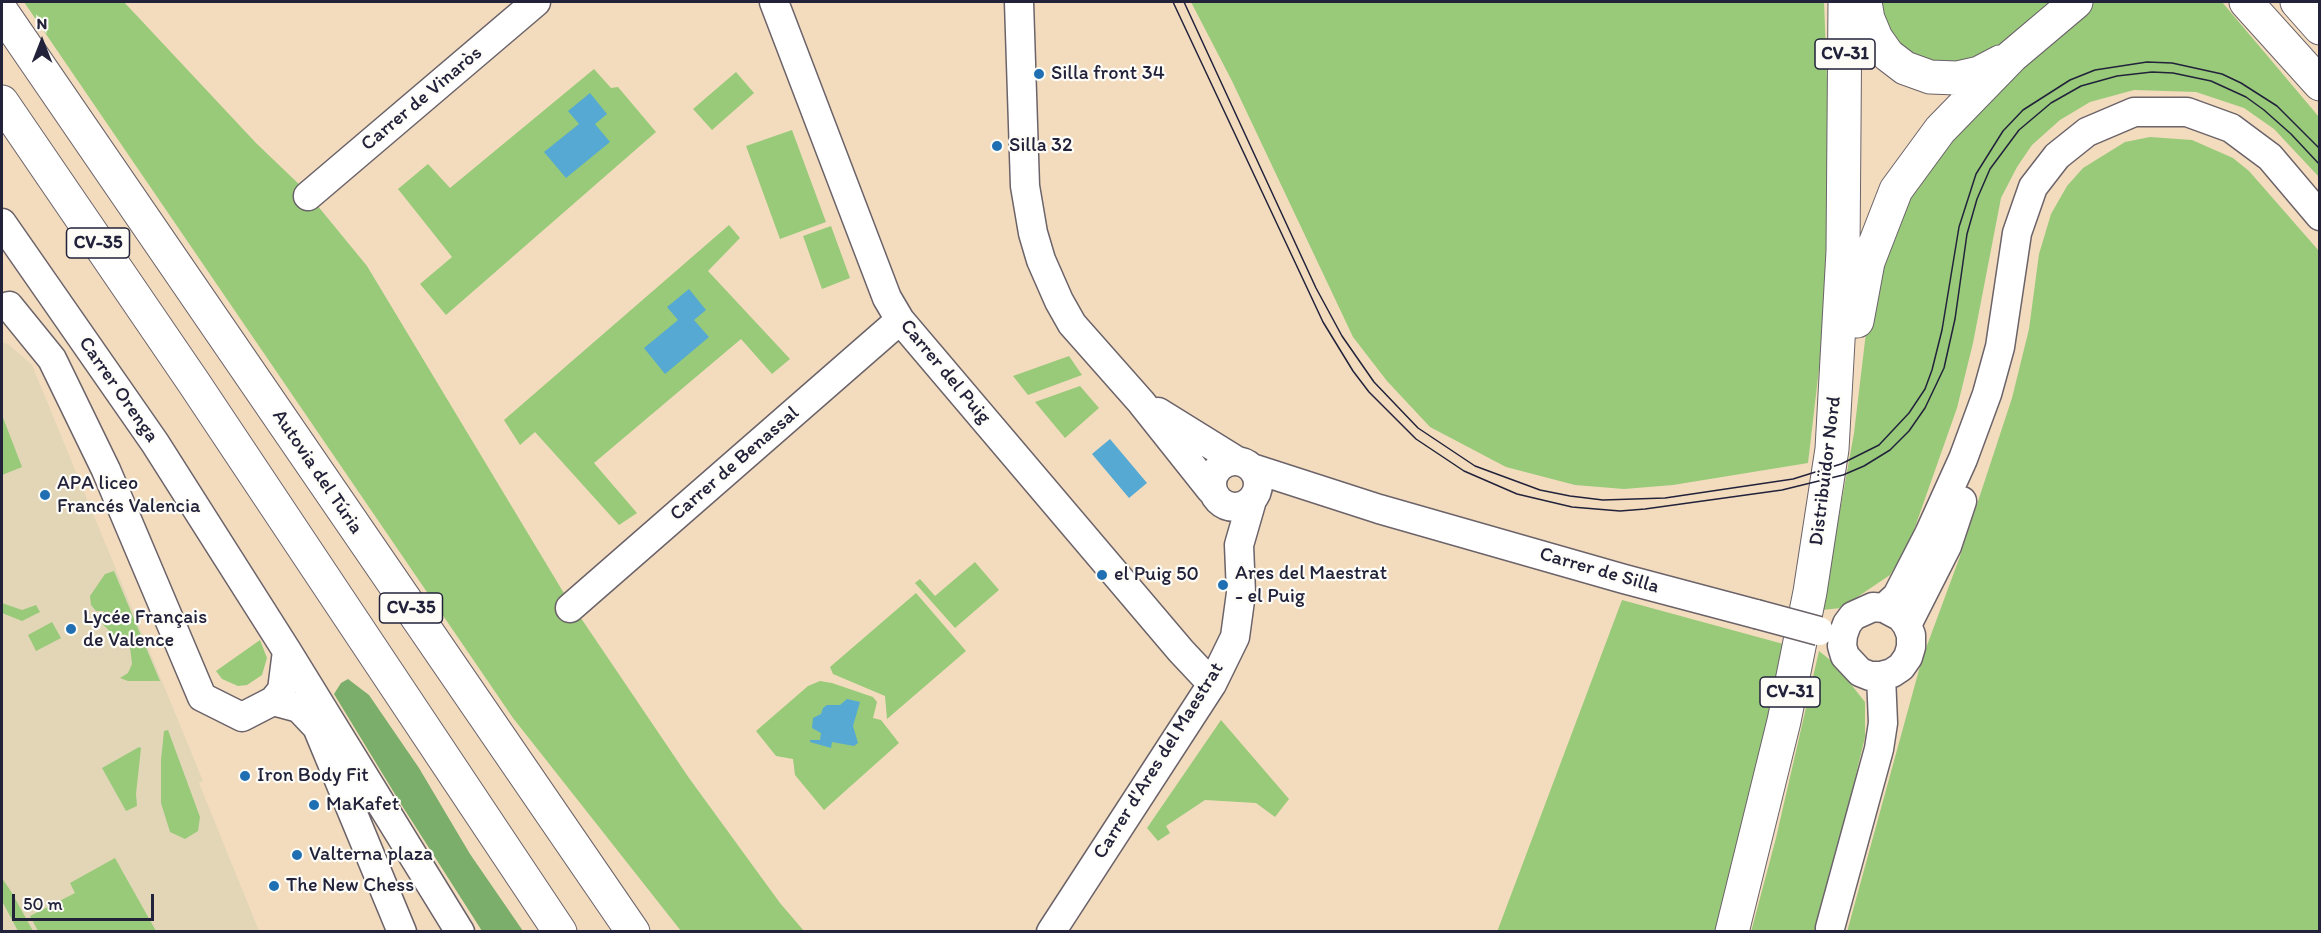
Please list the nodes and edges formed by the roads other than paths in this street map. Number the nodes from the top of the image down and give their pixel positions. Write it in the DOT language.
graph roads {
  1 [pos="536,2"];
  2 [pos="774,2"];
  3 [pos="1019,2"];
  4 [pos="1845,2"];
  5 [pos="1865,2"];
  6 [pos="2076,2"];
  7 [pos="2246,2"];
  8 [pos="2297,2"];
  9 [pos="2,12"];
  10 [pos="2319,28"];
  11 [pos="2012,56"];
  12 [pos="2319,84"];
  13 [pos="2,102"];
  14 [pos="308,196"];
  15 [pos="2319,216"];
  16 [pos="2,223"];
  17 [pos="26,257"];
  18 [pos="5,307"];
  19 [pos="900,320"];
  20 [pos="1987,394"];
  21 [pos="1141,402"];
  22 [pos="1832,449"];
  23 [pos="1244,464"];
  24 [pos="1216,496"];
  25 [pos="1254,498"];
  26 [pos="1379,509"];
  27 [pos="1239,545"];
  28 [pos="570,608"];
  29 [pos="1884,608"];
  30 [pos="1846,624"];
  31 [pos="1907,625"];
  32 [pos="1819,631"];
  33 [pos="287,651"];
  34 [pos="1845,656"];
  35 [pos="1881,676"];
  36 [pos="1212,684"];
  37 [pos="273,701"];
  38 [pos="1830,928"];
  39 [pos="632,929"];
  40 [pos="402,932"];
  41 [pos="460,932"];
  42 [pos="560,932"];
  43 [pos="1051,932"];
  44 [pos="1732,932"];
  1 -- 14 [label="street, Carrer de Vinaròs"];
  2 -- 19 [label="street, Carrer del Puig"];
  3 -- 21 [label="street, Carrer de Silla"];
  4 -- 22 [label="main road, Distribuïdor Nord / CV-31"];
  5 -- 11 [label="main road"];
  6 -- 11 [label="main road"];
  7 -- 12 [label="main road"];
  8 -- 10 [label="main road"];
  9 -- 39 [label="main road, Autovia del Túria / CV-35"];
  11 -- 22 [label="main road"];
  13 -- 42 [label="main road, CV-35"];
  15 -- 20 [label="street"];
  16 -- 17 [label="street, Carrer Orenga"];
  17 -- 18 [label="street"];
  17 -- 33 [label="street, Carrer Orenga"];
  18 -- 37 [label="street, Carrer Orenga"];
  19 -- 28 [label="street, Carrer de Benassal"];
  19 -- 36 [label="street, Carrer del Puig"];
  20 -- 29 [label="street"];
  20 -- 31 [label="street"];
  21 -- 23 [label="street, Carrer de Silla"];
  21 -- 24 [label="street, Carrer de Silla"];
  22 -- 44 [label="main road, Distribuïdor Nord / CV-31"];
  23 -- 24 [label="street"];
  23 -- 25 [label="street"];
  23 -- 26 [label="street, Carrer de Silla"];
  24 -- 25 [label="street"];
  24 -- 27 [label="street, Carrer d'Ares del Maestrat"];
  25 -- 26 [label="street, Carrer de Silla"];
  25 -- 27 [label="street, Carrer d'Ares del Maestrat"];
  26 -- 32 [label="street, Carrer de Silla, bridge"];
  27 -- 36 [label="street, Carrer d'Ares del Maestrat"];
  29 -- 30 [label="street"];
  29 -- 31 [label="street"];
  30 -- 32 [label="street, Carrer de Silla"];
  30 -- 34 [label="street"];
  31 -- 35 [label="street"];
  32 -- 34 [label="street, Carrer de Silla"];
  33 -- 37 [label="street"];
  33 -- 41 [label="street, Carrer Orenga"];
  34 -- 35 [label="street"];
  35 -- 38 [label="street"];
  36 -- 43 [label="street, Carrer d'Ares del Maestrat"];
  37 -- 40 [label="street"];
}
